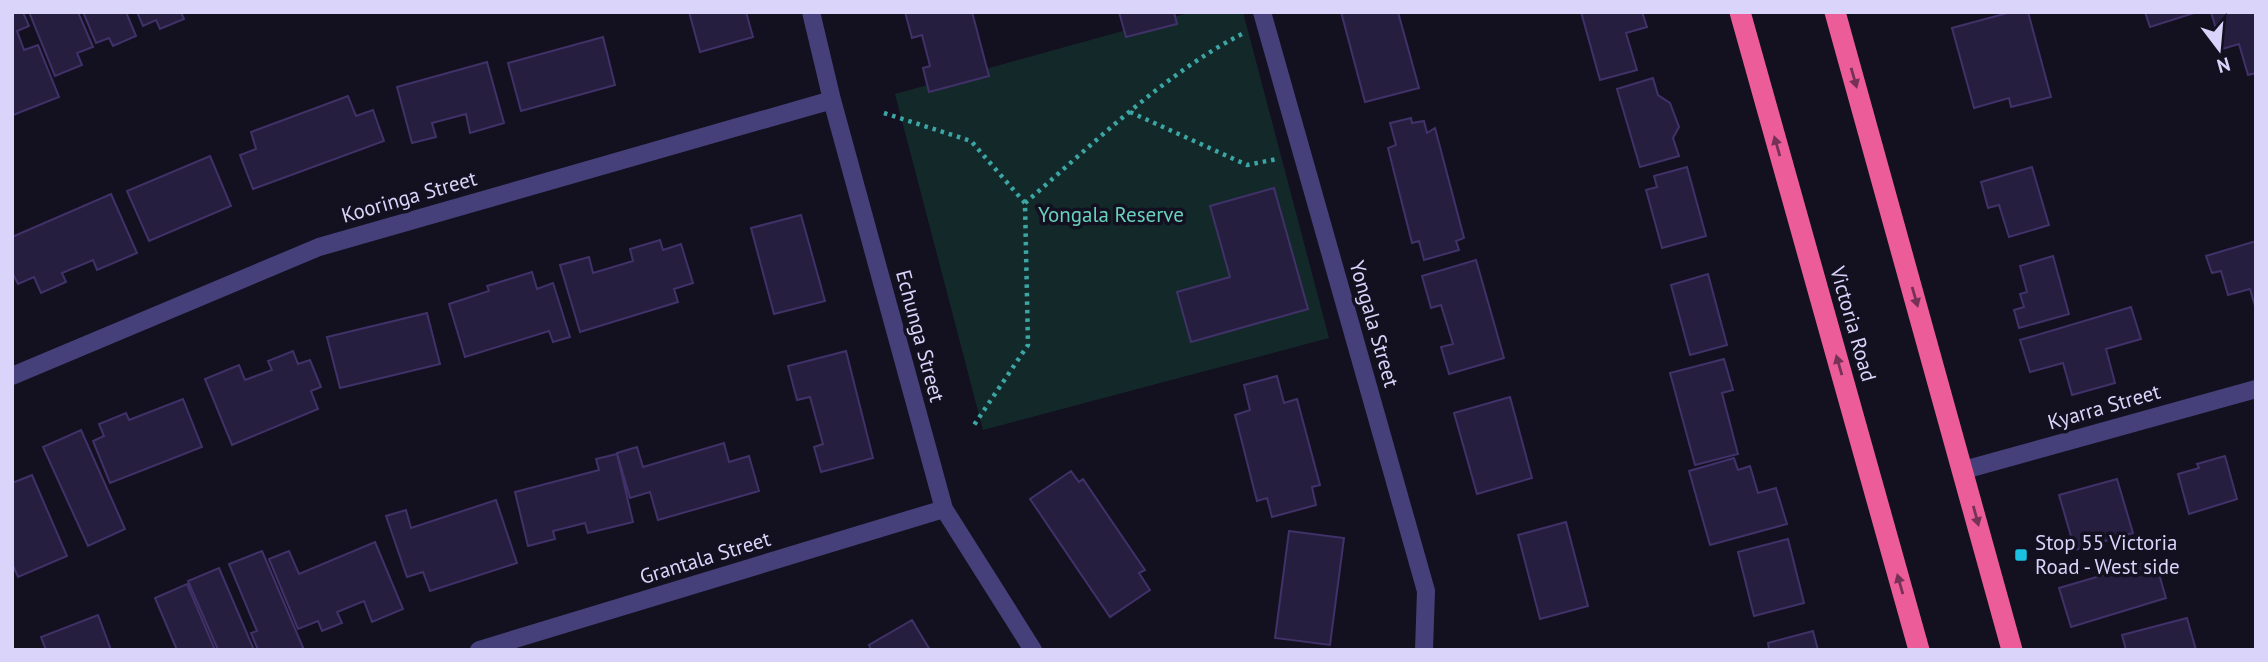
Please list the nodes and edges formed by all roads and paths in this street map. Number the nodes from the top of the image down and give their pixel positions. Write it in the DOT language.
graph roads {
  1 [pos="811,12"];
  2 [pos="1262,12"];
  3 [pos="1740,12"];
  4 [pos="1835,12"];
  5 [pos="1247,31"];
  6 [pos="832,100"];
  7 [pos="1130,112"];
  8 [pos="884,113"];
  9 [pos="1281,159"];
  10 [pos="1025,203"];
  11 [pos="12,376"];
  12 [pos="2256,389"];
  13 [pos="972,428"];
  14 [pos="1964,470"];
  15 [pos="944,509"];
  16 [pos="479,650"];
  17 [pos="1033,650"];
  18 [pos="1424,650"];
  19 [pos="1919,650"];
  20 [pos="2012,650"];
  1 -- 6 [label="street, Echunga Street"];
  2 -- 18 [label="street, Yongala Street"];
  19 -- 3 [label="highway, Victoria Road, one-way"];
  4 -- 14 [label="highway, one-way"];
  5 -- 7 [label="path"];
  6 -- 11 [label="street, Kooringa Street"];
  6 -- 15 [label="street, Echunga Street"];
  7 -- 9 [label="path"];
  7 -- 10 [label="path"];
  8 -- 10 [label="path"];
  10 -- 13 [label="path"];
  12 -- 14 [label="street, Kyarra Street"];
  14 -- 20 [label="highway, one-way"];
  15 -- 16 [label="street, Grantala Street"];
  15 -- 17 [label="street, Echunga Street"];
}
